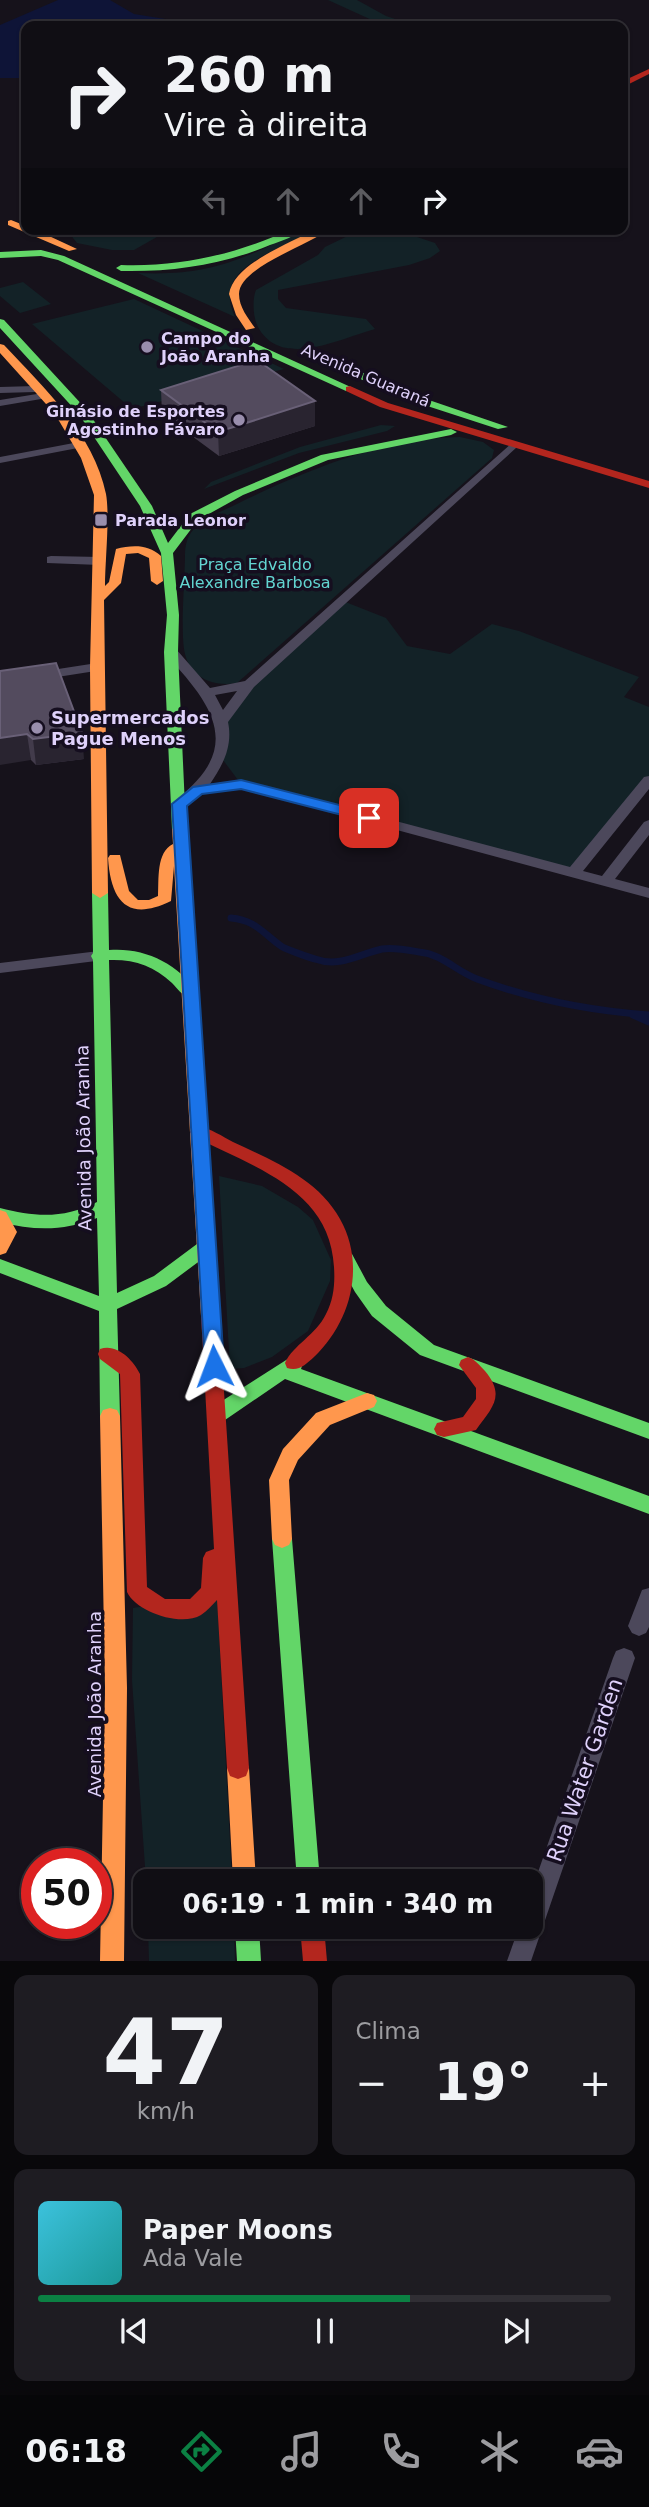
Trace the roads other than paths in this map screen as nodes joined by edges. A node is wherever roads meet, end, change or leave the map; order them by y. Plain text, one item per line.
1 (649, 62) edge
2 (649, 71) edge
3 (628, 72) edge
4 (628, 82) edge
5 (6, 220) edge
6 (42, 235) edge
7 (286, 235) edge
8 (313, 235) edge
9 (0, 253) edge
10 (121, 268) junction
11 (0, 322) edge
12 (250, 328) junction
13 (0, 347) edge
14 (0, 390) edge
15 (40, 392) junction
16 (419, 400) junction
17 (0, 403) edge
18 (421, 418) junction
19 (462, 431) junction
20 (383, 444) junction
21 (79, 445) junction
22 (513, 446) junction
23 (0, 460) edge
24 (649, 471) edge
25 (649, 485) edge
26 (167, 554) junction
27 (51, 560) dead end
28 (100, 561) junction
29 (97, 600) junction
30 (173, 615) junction
31 (171, 652) junction
32 (97, 667) junction
33 (0, 682) edge
34 (249, 684) junction
35 (208, 693) junction
36 (222, 721) junction
37 (220, 756) junction
38 (649, 780) edge
39 (241, 784) junction
40 (198, 790) junction
41 (101, 801) junction
42 (179, 804) junction
43 (649, 825) edge
44 (180, 840) junction
45 (575, 871) junction
46 (607, 880) junction
47 (649, 893) edge
48 (100, 956) junction
49 (0, 968) edge
50 (189, 992) junction
51 (199, 1132) junction
52 (104, 1206) junction
53 (0, 1216) edge
54 (207, 1246) junction
55 (0, 1248) edge
56 (346, 1258) junction
57 (0, 1266) edge
58 (106, 1306) junction
59 (107, 1354) junction
60 (466, 1364) junction
61 (283, 1370) junction
62 (367, 1401) junction
63 (218, 1414) junction
64 (444, 1429) junction
65 (649, 1431) edge
66 (221, 1478) junction
67 (649, 1505) edge
68 (649, 1597) edge
69 (639, 1626) dead end
70 (624, 1658) dead end
71 (243, 1869) edge
72 (308, 1869) edge
73 (248, 1939) edge
74 (313, 1939) edge
75 (112, 1961) edge
76 (249, 1961) edge
77 (315, 1961) edge
78 (519, 1961) edge

1 - 3 main road
2 - 4 main road
5 - 9 main road
6 - 10 main road, Avenida Guaraná
7 - 10 main road
8 - 12 main road
9 - 18 main road, Avenida Guaraná
10 - 12 main road, Avenida Guaraná
11 - 26 main road
12 - 16 main road, Avenida Guaraná
13 - 15 main road, Avenida João Aranha
14 - 15 street
15 - 17 street
15 - 21 main road, Avenida João Aranha
16 - 18 main road
16 - 24 main road, Avenida Guaraná
18 - 19 main road, Avenida Guaraná
18 - 20 main road
19 - 20 main road
19 - 22 main road, Avenida Guaraná
20 - 26 main road
21 - 23 street
21 - 28 main road, Avenida João Aranha
22 - 25 main road, Avenida Guaraná
22 - 34 street
26 - 30 main road
27 - 28 street
28 - 29 main road, Avenida João Aranha
29 - 30 main road
29 - 32 main road, Avenida João Aranha
30 - 31 main road
31 - 35 street
31 - 42 main road
32 - 33 street
32 - 41 main road, Avenida João Aranha
34 - 35 street
34 - 36 street
35 - 36 street
36 - 37 street
37 - 39 street
37 - 40 street
38 - 45 street
39 - 40 street
39 - 45 street
40 - 42 street
41 - 44 main road
41 - 48 main road, Avenida João Aranha
42 - 44 main road
43 - 46 street
44 - 50 main road
45 - 46 street
46 - 47 street
48 - 49 street
48 - 50 main road
48 - 52 main road, Avenida João Aranha
50 - 51 main road
51 - 54 main road
51 - 56 main road
52 - 53 main road
52 - 58 main road, Avenida João Aranha
53 - 55 main road
54 - 58 main road
54 - 63 main road
56 - 60 main road
56 - 61 main road
57 - 58 main road
58 - 59 main road, Avenida João Aranha
59 - 66 main road
59 - 75 main road, Avenida João Aranha
60 - 64 main road
60 - 65 main road
61 - 62 main road
61 - 63 main road
62 - 64 main road
62 - 72 main road
63 - 66 main road
64 - 67 main road
66 - 71 main road
68 - 69 street
70 - 78 street, Rua Water Garden
73 - 76 main road
74 - 77 main road

